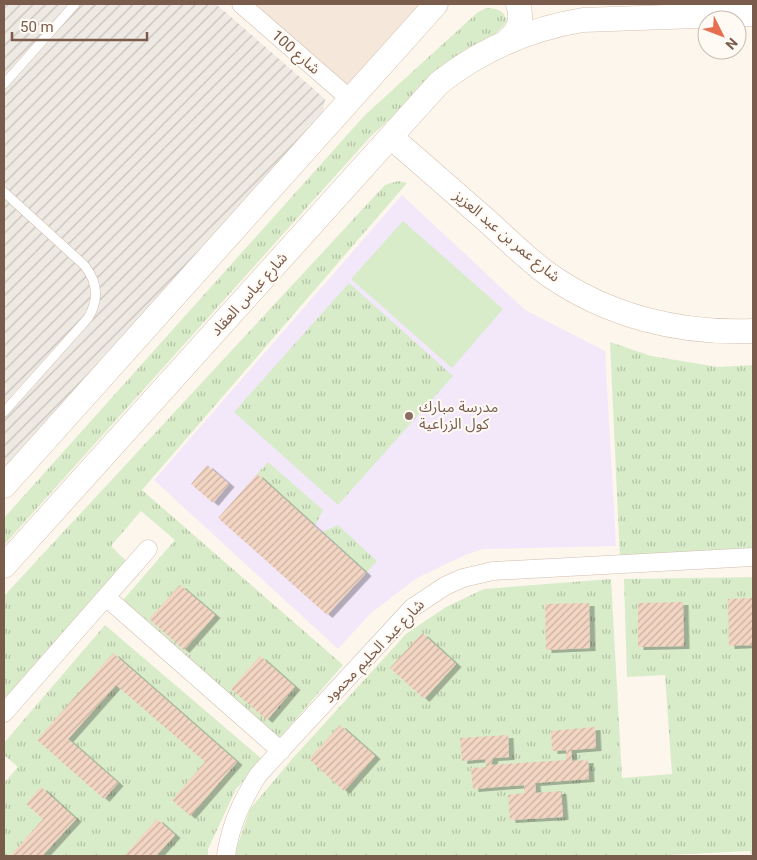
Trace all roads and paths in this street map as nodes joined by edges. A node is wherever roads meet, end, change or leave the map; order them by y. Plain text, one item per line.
1 (75, 4) edge
2 (241, 4) edge
3 (518, 4) edge
4 (437, 7) edge
5 (753, 14) edge
6 (508, 40) junction
7 (4, 84) edge
8 (350, 99) junction
9 (391, 136) junction
10 (4, 192) edge
11 (753, 331) edge
12 (4, 412) edge
13 (4, 486) edge
14 (148, 550) dead end
15 (753, 557) edge
16 (4, 566) edge
17 (106, 597) junction
18 (4, 713) edge
19 (280, 751) junction
20 (226, 856) edge

1 - 7 lane
2 - 8 street, شارع 100
3 - 6 street
4 - 8 street
5 - 6 street, شارع عباس العقاد
6 - 9 street, شارع عباس العقاد
8 - 13 street
9 - 11 street, شارع عمر بن عبد العزيز
9 - 16 street, شارع عباس العقاد
10 - 12 lane
14 - 17 street
15 - 19 street, شارع عبد الحليم محمود
17 - 18 street
17 - 19 street
19 - 20 street, شارع عبد الحليم محمود

